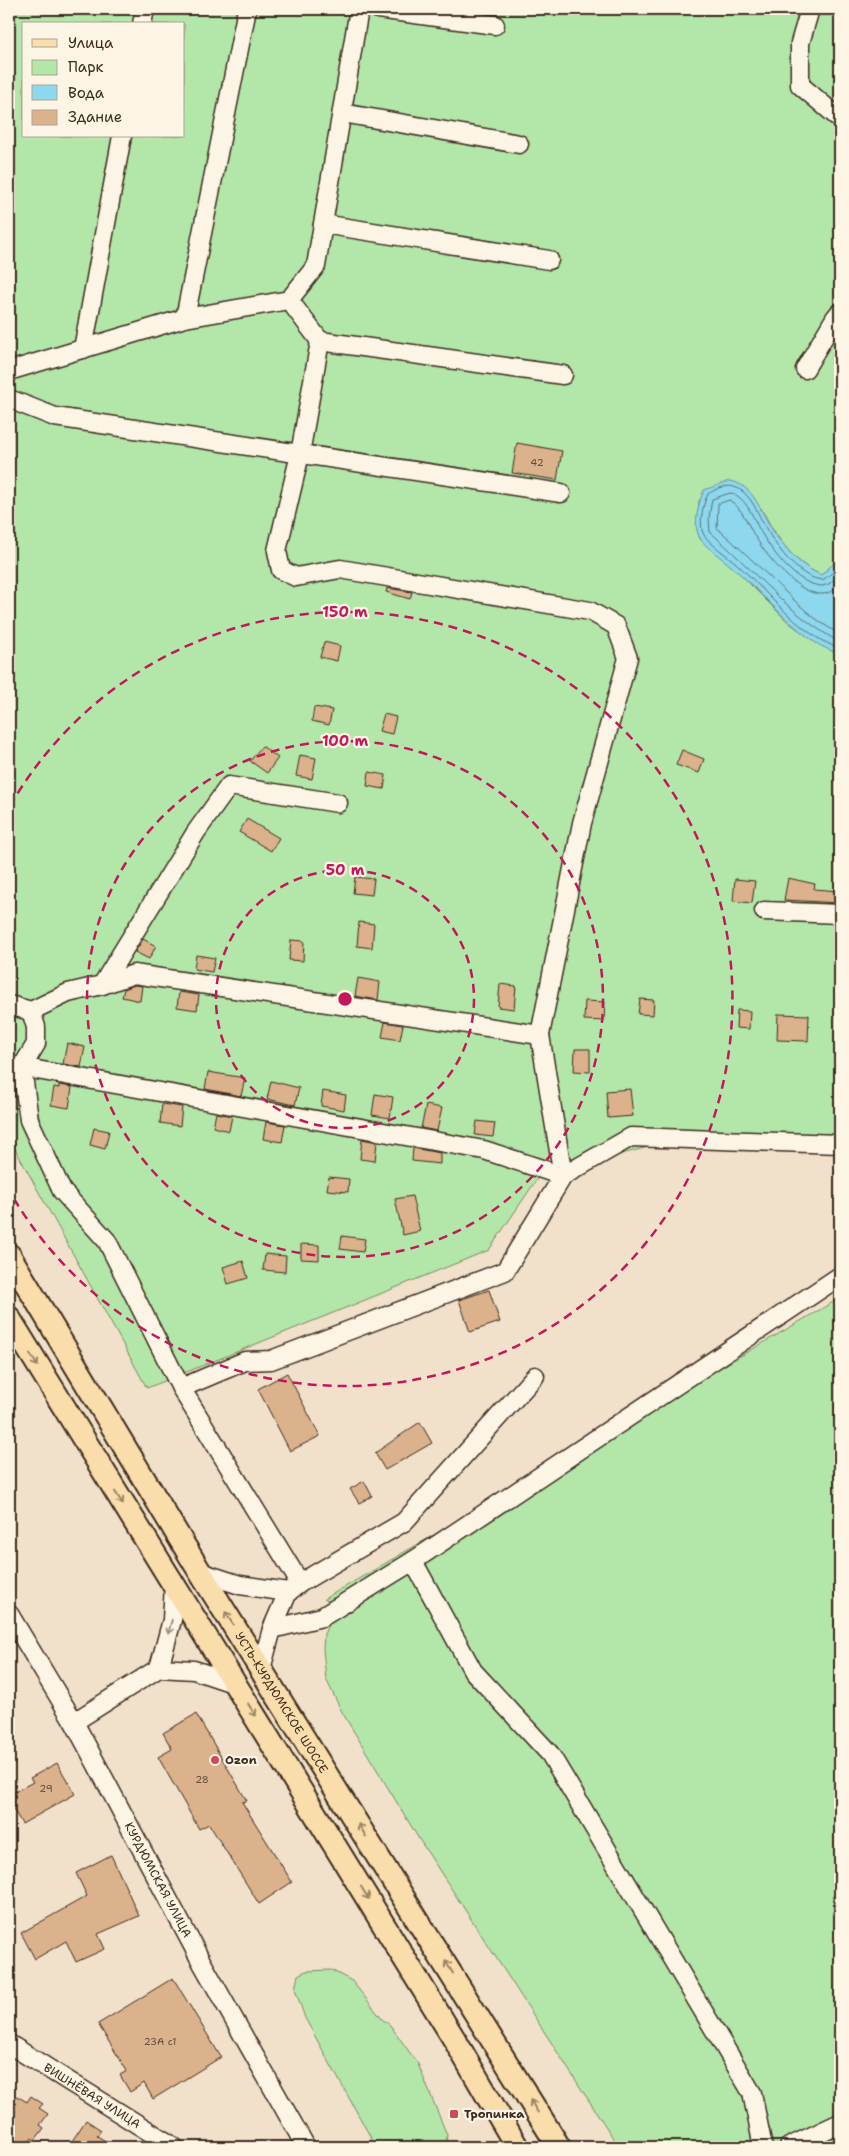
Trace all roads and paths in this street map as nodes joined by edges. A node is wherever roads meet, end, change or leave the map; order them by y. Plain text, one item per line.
1 (145, 9) edge
2 (247, 9) edge
3 (359, 9) edge
4 (378, 9) edge
5 (810, 9) edge
6 (142, 22) edge
7 (495, 25) dead end
8 (342, 113) junction
9 (840, 119) edge
10 (122, 138) edge
11 (519, 144) dead end
12 (323, 224) junction
13 (549, 260) dead end
14 (289, 300) junction
15 (840, 312) edge
16 (185, 318) junction
17 (320, 341) junction
18 (83, 349) junction
19 (805, 369) dead end
20 (9, 371) edge
21 (562, 375) dead end
22 (9, 399) edge
23 (300, 454) junction
24 (561, 493) dead end
25 (338, 803) dead end
26 (764, 911) dead end
27 (840, 914) edge
28 (102, 985) junction
29 (10, 1007) edge
30 (31, 1011) junction
31 (540, 1035) junction
32 (16, 1066) edge
33 (840, 1144) edge
34 (563, 1176) junction
35 (9, 1255) edge
36 (840, 1276) edge
37 (9, 1318) edge
38 (535, 1376) dead end
39 (181, 1388) junction
40 (413, 1561) junction
41 (200, 1572) junction
42 (174, 1584) junction
43 (294, 1588) junction
44 (9, 1614) edge
45 (272, 1629) junction
46 (159, 1668) junction
47 (261, 1669) junction
48 (236, 1684) junction
49 (74, 1722) junction
50 (9, 2044) edge
51 (840, 2123) edge
52 (174, 2147) edge
53 (306, 2147) edge
54 (517, 2147) edge
55 (559, 2147) edge
56 (763, 2147) edge
57 (789, 2147) edge

1 - 6 street
2 - 16 street
3 - 8 street
4 - 7 street
5 - 9 street
8 - 11 street
8 - 12 street
10 - 18 street
12 - 13 street
12 - 14 street
14 - 16 street
14 - 17 street
15 - 19 street
16 - 18 street
17 - 21 street
17 - 23 street
18 - 20 street
22 - 23 street
23 - 24 street
23 - 31 street
25 - 28 street
26 - 27 street
28 - 30 street
28 - 31 street
29 - 30 street
30 - 32 street
31 - 34 street
32 - 34 street
32 - 39 street
33 - 34 street
34 - 39 street
35 - 41 main road, УСТЬ-КУРДЮМСКОЕ ШОССЕ
36 - 40 street
37 -> 42 main road
38 - 43 street
39 - 43 street
40 - 45 street
40 - 56 street
41 - 43 street
47 -> 41 main road, УСТЬ-КУРДЮМСКОЕ ШОССЕ
42 -> 46 street
42 - 48 main road
43 - 45 street
44 - 49 street, КУРДЮМСКАЯ УЛИЦА
45 - 47 street
46 - 48 street
46 - 49 street
55 -> 47 main road, УСТЬ-КУРДЮМСКОЕ ШОССЕ
48 -> 54 main road
49 - 53 street, КУРДЮМСКАЯ УЛИЦА
50 - 52 street, ВИШНЁВАЯ УЛИЦА
51 - 57 street

